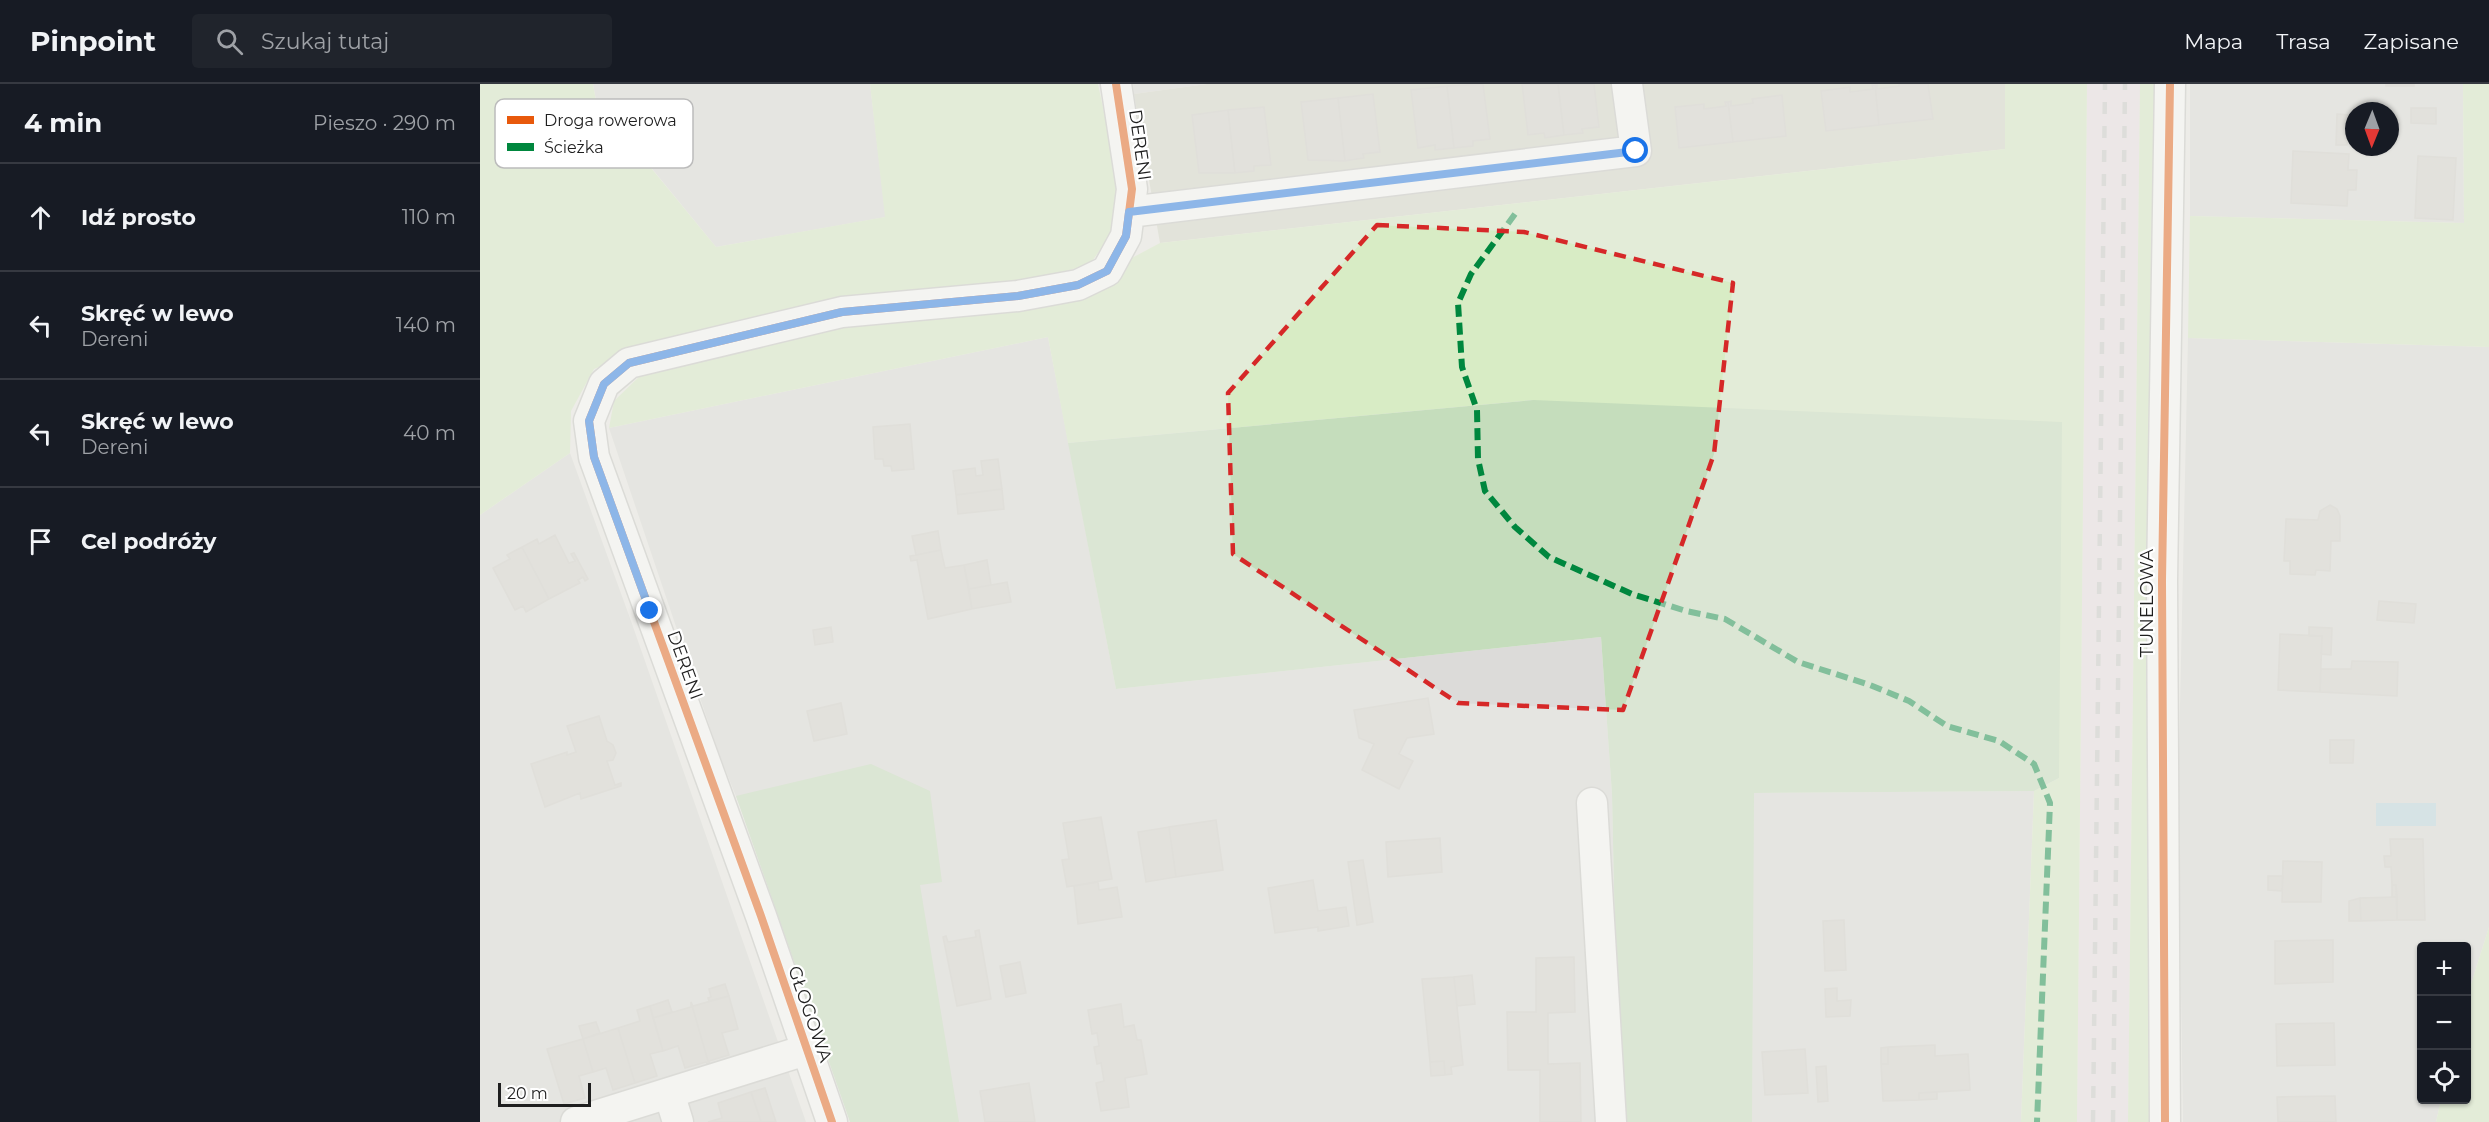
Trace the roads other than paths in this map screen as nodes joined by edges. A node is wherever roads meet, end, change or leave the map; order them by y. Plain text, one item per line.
1 (1116, 84) edge
2 (1628, 84) edge
3 (2169, 84) edge
4 (1129, 212) junction
5 (1592, 803) dead end
6 (761, 916) joint
7 (806, 1050) junction
8 (669, 1093) junction
9 (576, 1122) edge
10 (678, 1122) edge
11 (832, 1122) edge
12 (1611, 1122) edge
13 (2165, 1122) edge

1 - 4 street, DERENI
2 - 4 street
3 - 13 street, TUNELOWA
4 - 6 street, DERENI
5 - 12 street
6 - 7 street, GŁOGOWA
7 - 8 street
7 - 11 street, GŁOGOWA
8 - 9 street
8 - 10 street

